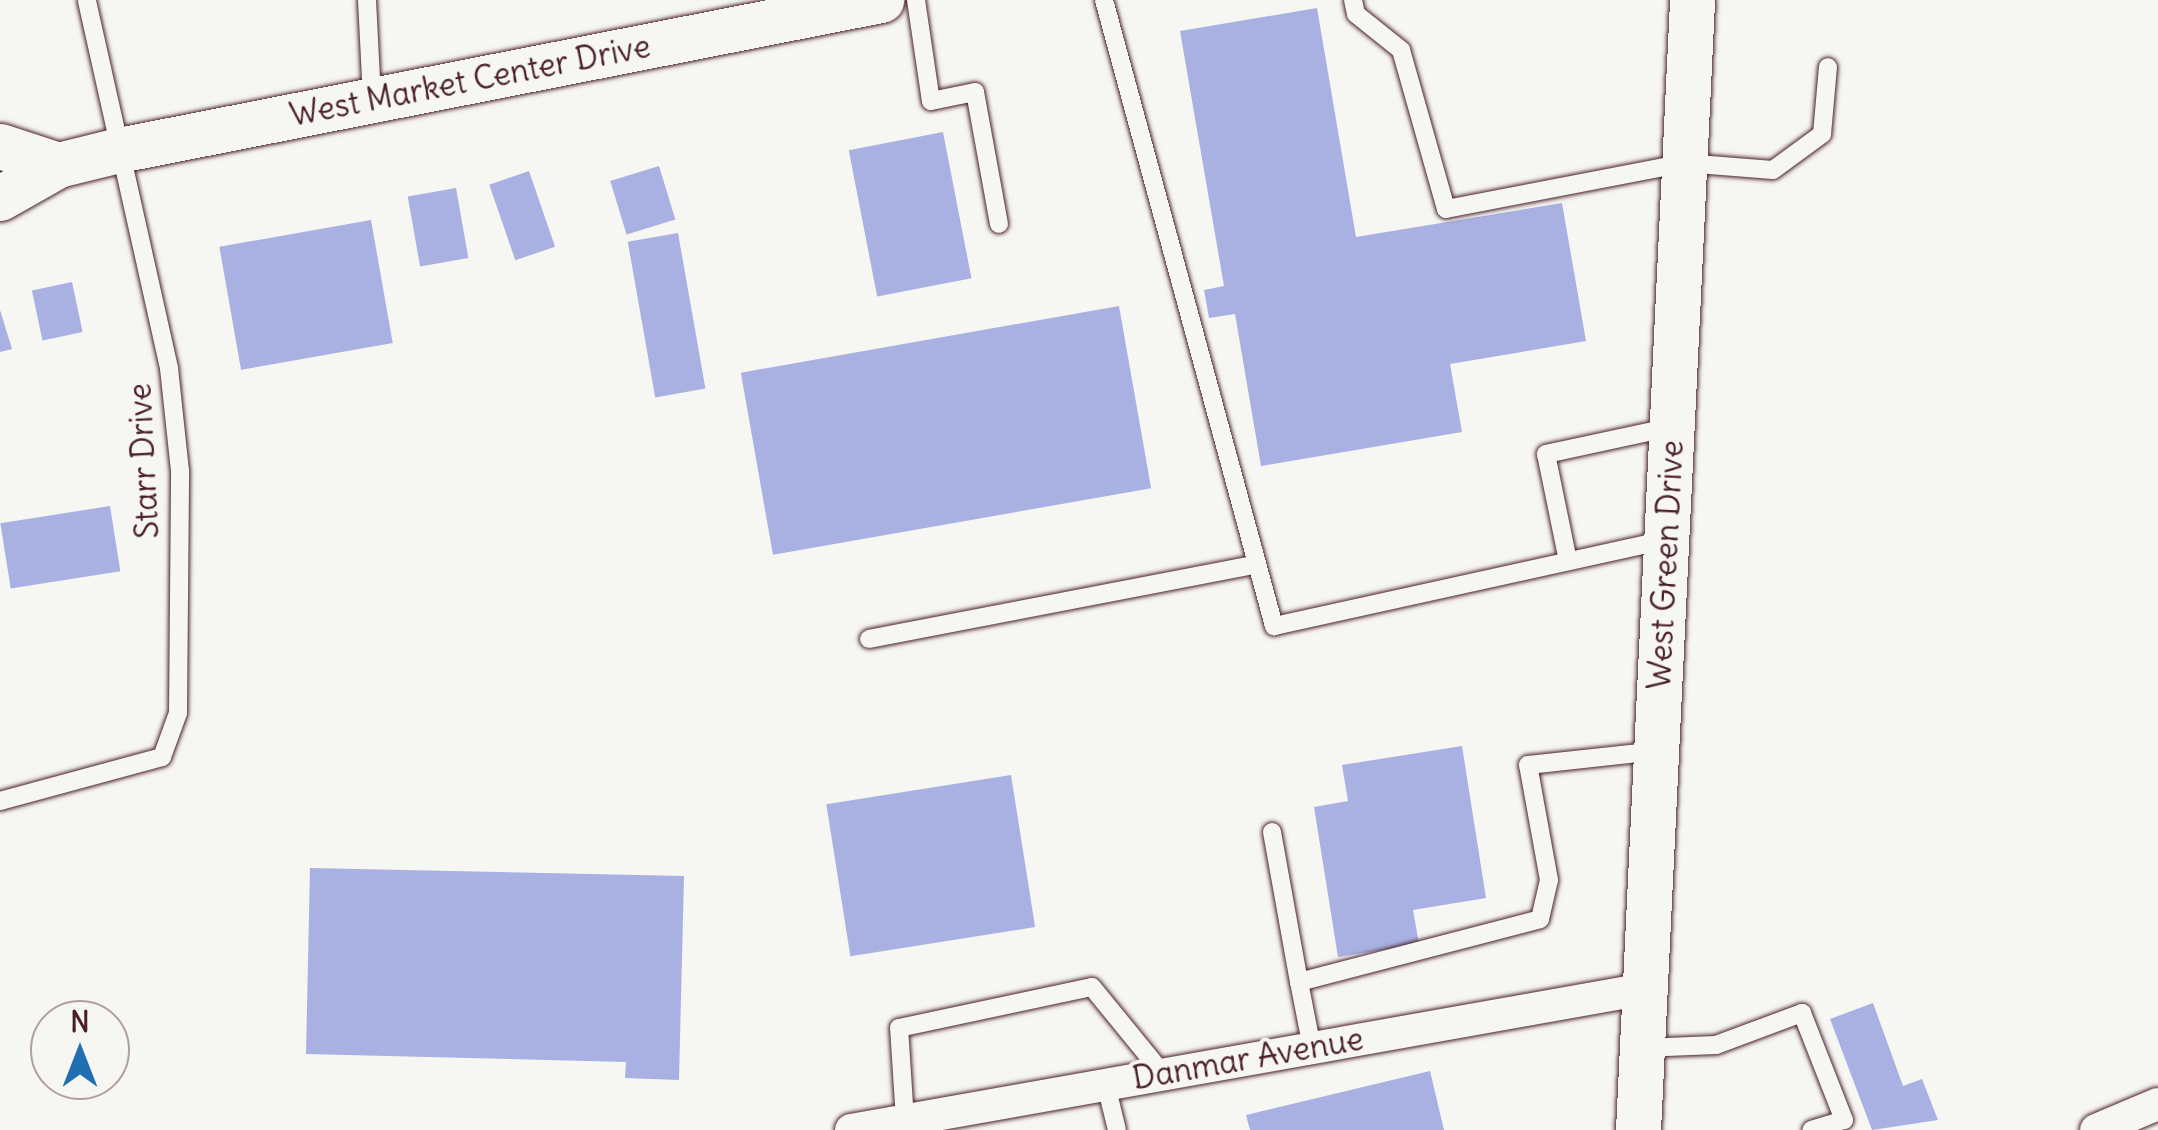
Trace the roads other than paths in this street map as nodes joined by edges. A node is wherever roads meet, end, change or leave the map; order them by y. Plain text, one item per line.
1 (88, 0) edge
2 (367, 0) edge
3 (882, 0) edge
4 (916, 0) edge
5 (1104, 0) edge
6 (1353, 0) edge
7 (1692, 0) edge
8 (816, 7) edge
9 (1828, 67) dead end
10 (372, 101) junction
11 (0, 146) edge
12 (119, 150) junction
13 (1684, 162) junction
14 (58, 165) junction
15 (0, 198) edge
16 (998, 224) dead end
17 (1672, 427) junction
18 (1667, 540) junction
19 (1568, 562) junction
20 (1257, 564) junction
21 (870, 640) dead end
22 (1656, 752) junction
23 (0, 801) edge
24 (1272, 832) dead end
25 (1299, 982) junction
26 (1644, 989) junction
27 (1312, 1048) junction
28 (1642, 1048) junction
29 (1163, 1074) junction
30 (1106, 1084) junction
31 (2158, 1104) edge
32 (905, 1120) junction
33 (850, 1130) edge
34 (1117, 1130) edge
35 (1638, 1130) edge
36 (1811, 1130) edge
37 (2096, 1130) edge

1 - 12 lane, Starr Drive
2 - 10 lane
3 - 8 main road, West Market Center Drive
4 - 16 lane
5 - 20 lane
6 - 13 lane
7 - 13 main road, West Green Drive
8 - 10 main road, West Market Center Drive
9 - 13 lane
10 - 12 main road, West Market Center Drive
11 - 14 main road
12 - 14 main road, West Market Center Drive
12 - 23 lane, Starr Drive
13 - 17 main road, West Green Drive
14 - 15 main road, West Market Center Drive
17 - 18 main road, West Green Drive
17 - 19 lane
18 - 19 lane
18 - 22 main road, West Green Drive
19 - 20 lane
20 - 21 lane
22 - 25 lane
22 - 26 main road, West Green Drive
24 - 25 lane
25 - 27 lane
26 - 27 street, Danmar Avenue
26 - 28 main road, West Green Drive
27 - 29 street, Danmar Avenue
28 - 35 main road, West Green Drive
28 - 36 lane
29 - 30 street, Danmar Avenue
29 - 32 lane
30 - 32 street, Danmar Avenue
30 - 34 lane
31 - 37 street
32 - 33 street, Danmar Avenue

